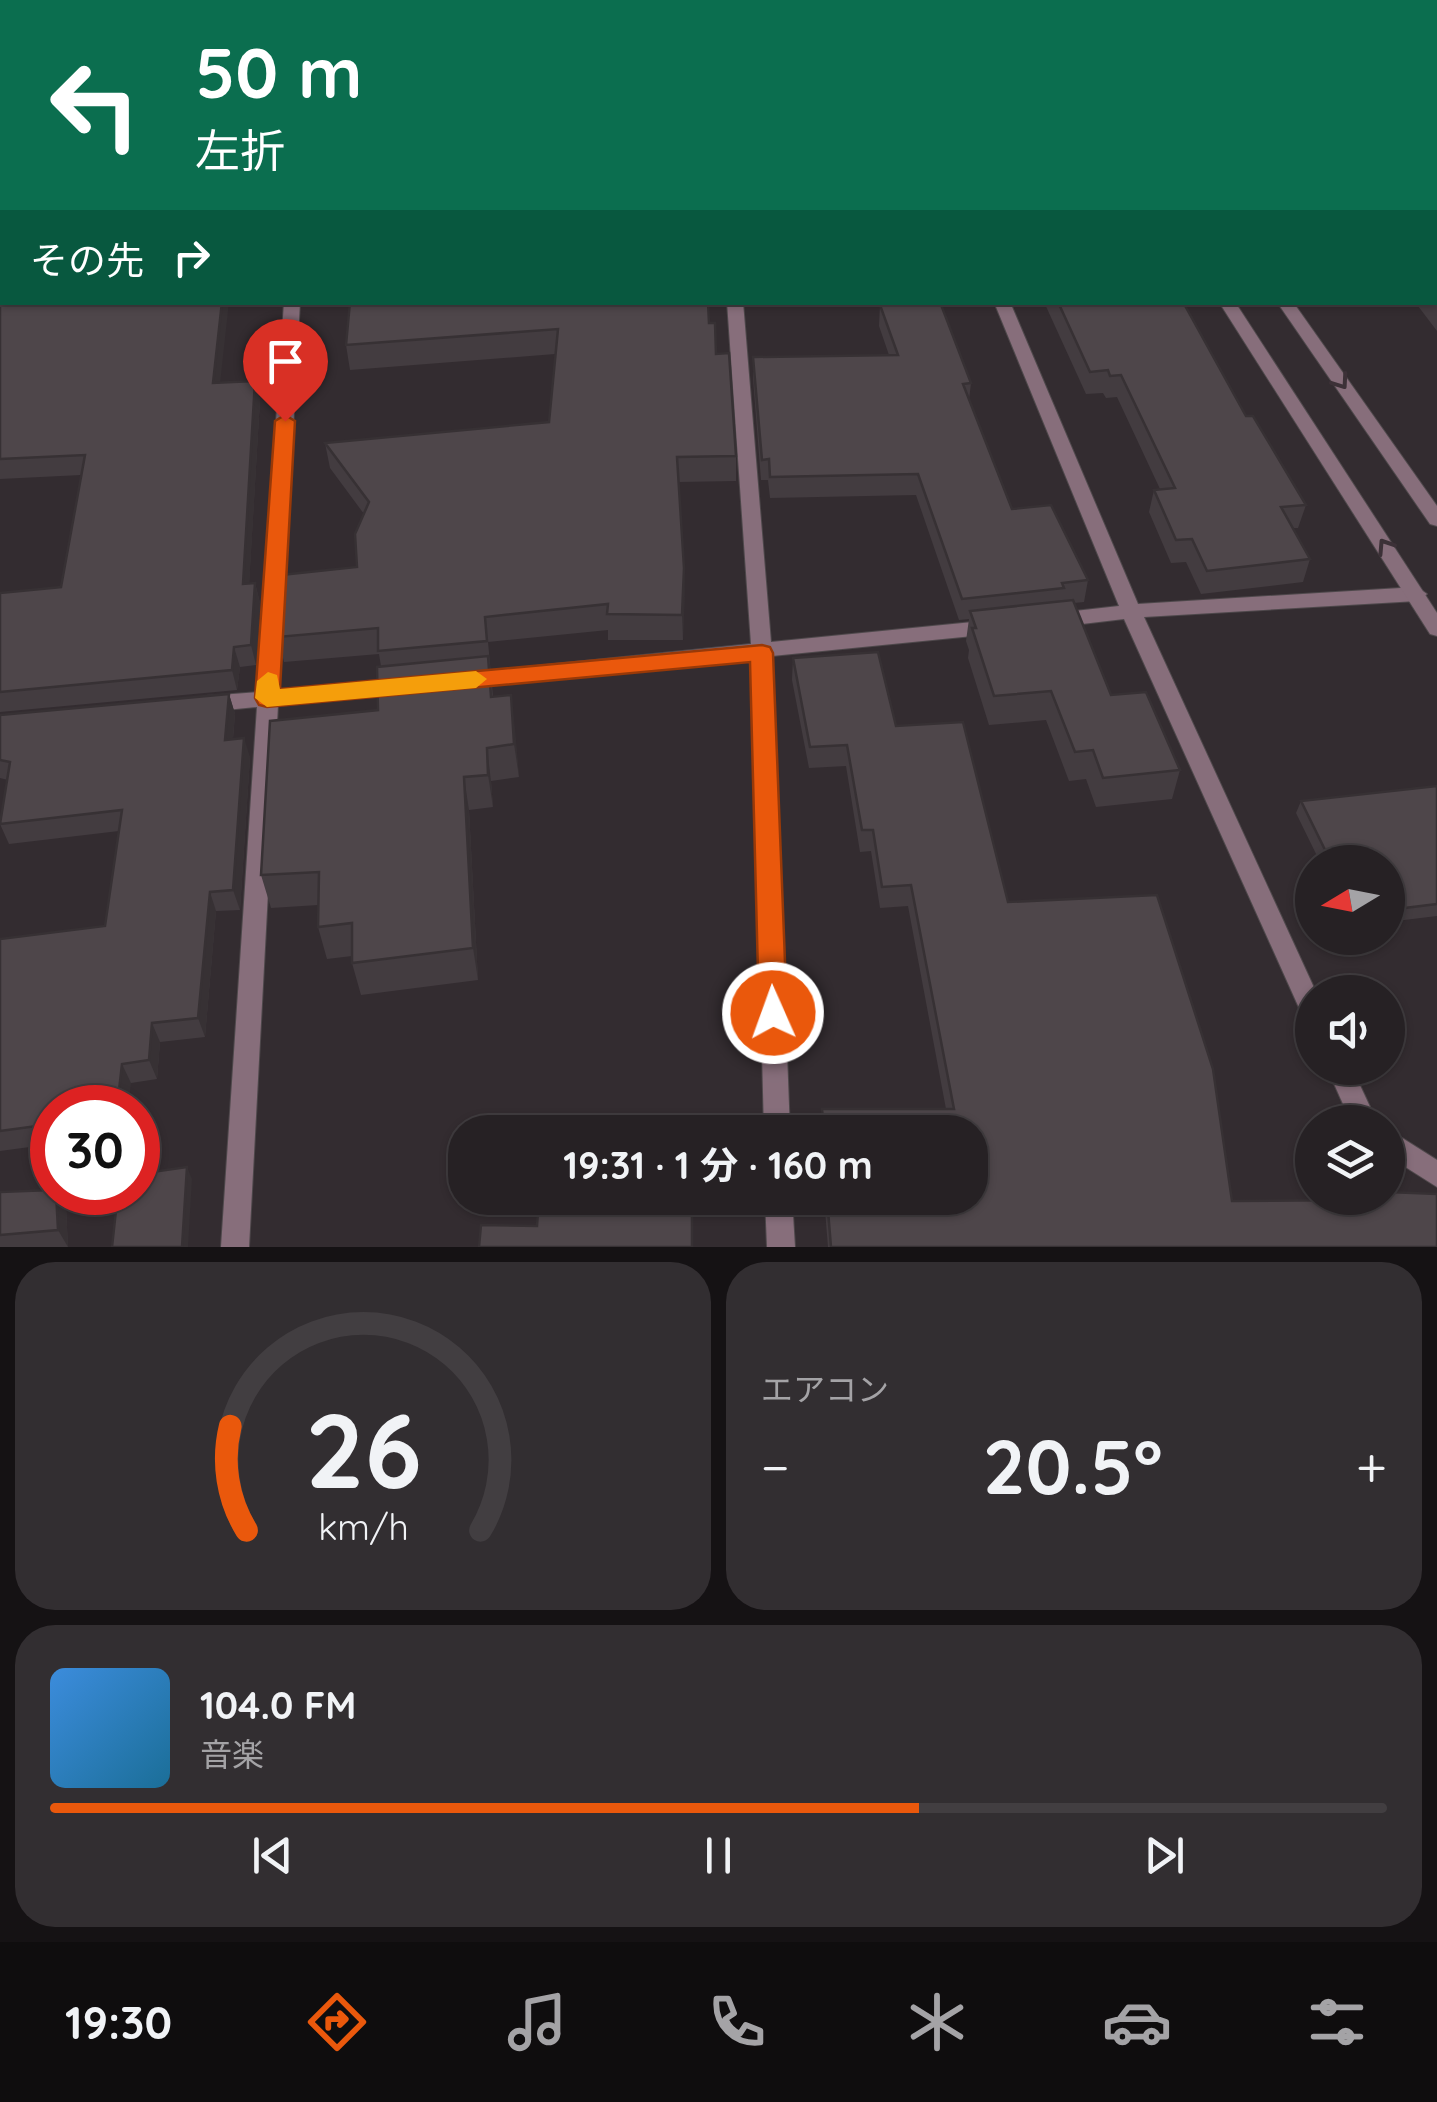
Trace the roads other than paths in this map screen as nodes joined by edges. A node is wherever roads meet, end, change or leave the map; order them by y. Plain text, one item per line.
1 (292, 305) edge
2 (735, 305) edge
3 (1003, 305) edge
4 (1229, 305) edge
5 (1287, 305) edge
6 (1437, 520) edge
7 (1416, 594) junction
8 (1131, 612) junction
9 (1437, 628) edge
10 (762, 653) junction
11 (267, 698) junction
12 (191, 706) edge
13 (1296, 975) edge
14 (776, 1115) edge
15 (1405, 1153) edge
16 (1437, 1175) edge
17 (780, 1215) edge
18 (235, 1247) edge
19 (781, 1247) edge

1 - 11 street
2 - 10 street
3 - 8 street
7 -> 4 street
5 -> 6 street
7 - 8 street
7 - 9 street
8 - 10 street
8 - 13 street
10 - 11 street
10 - 14 street
11 - 12 street
11 - 18 street
15 - 16 street
17 - 19 street

